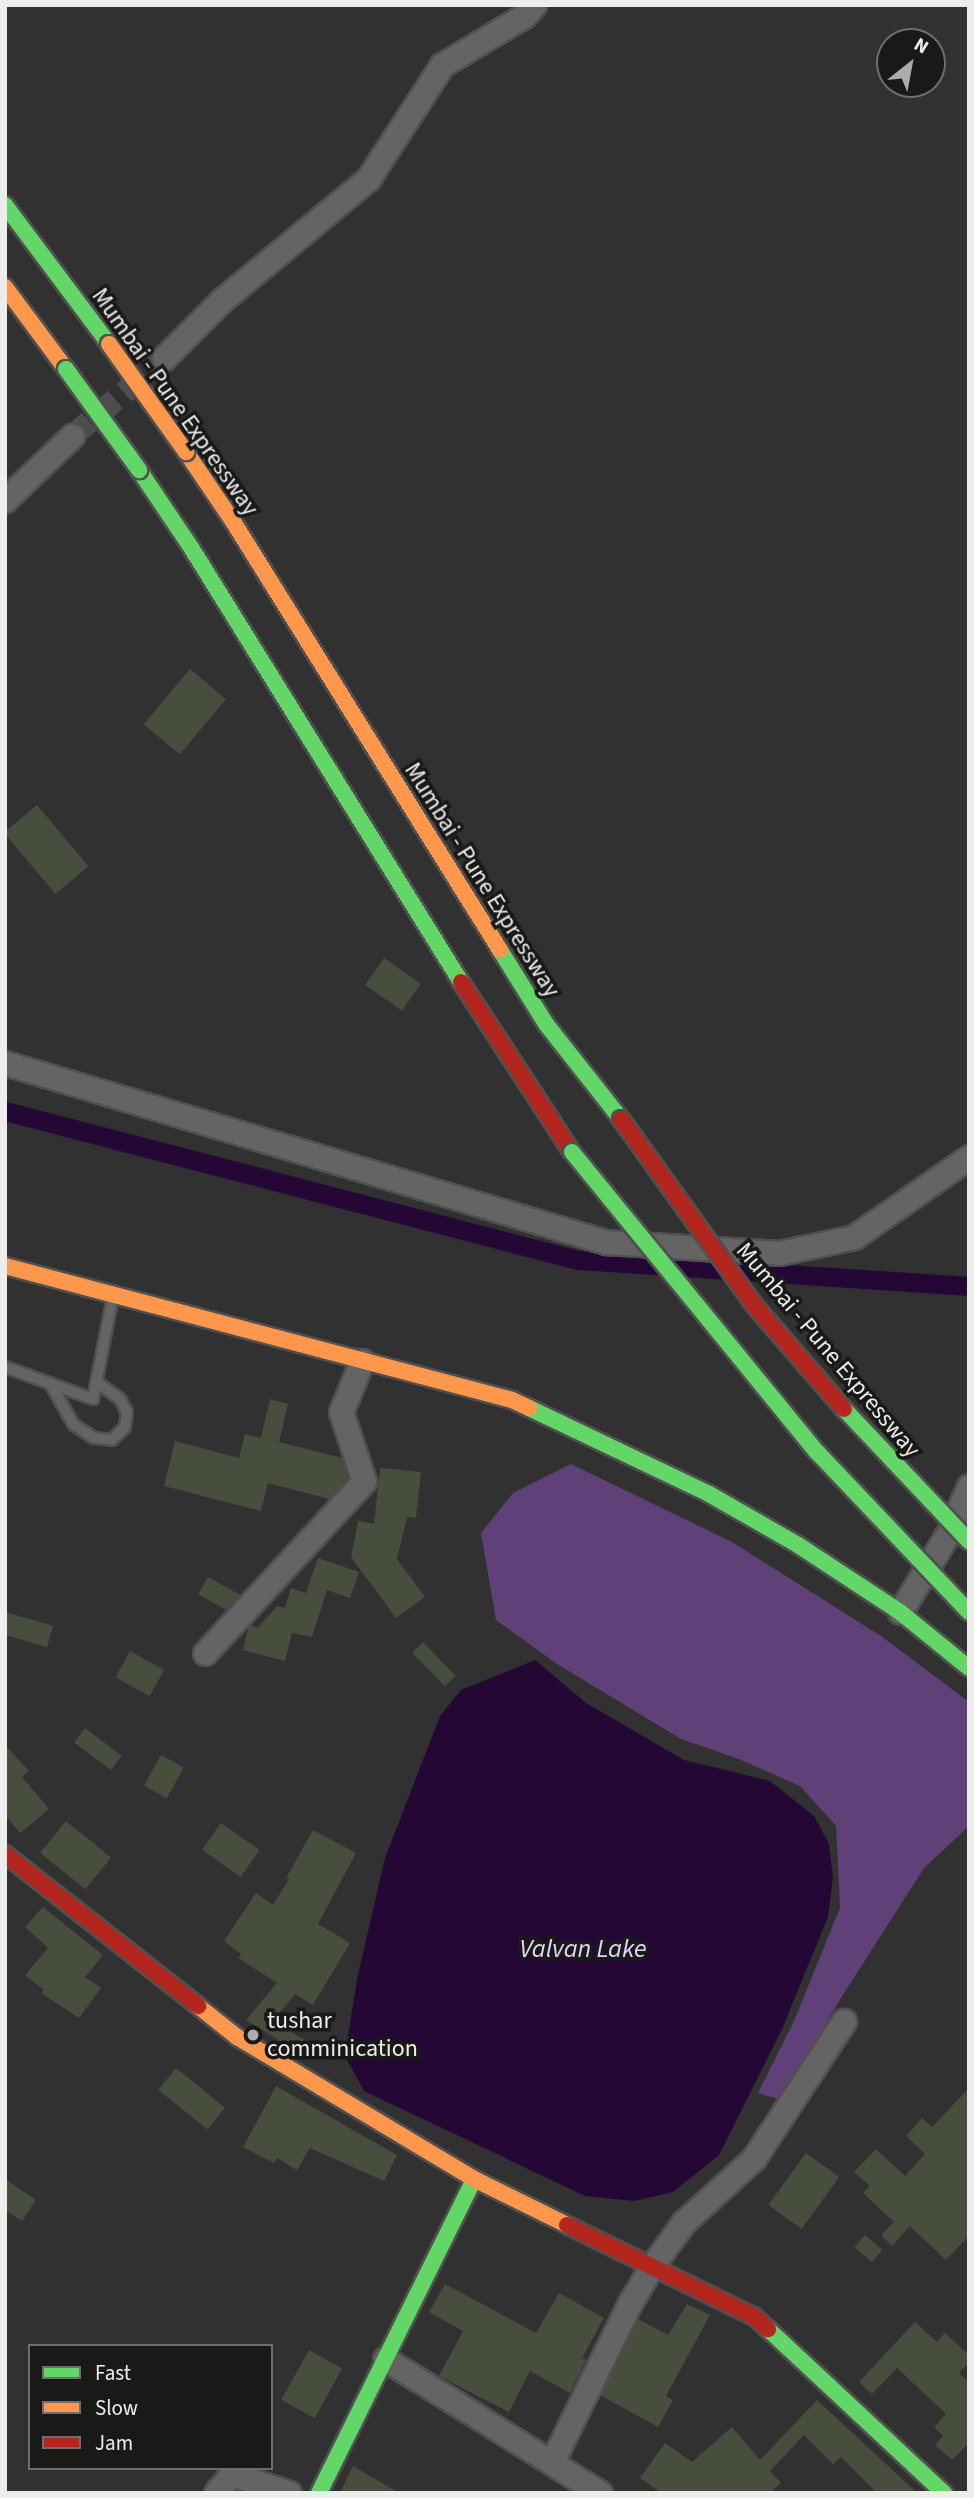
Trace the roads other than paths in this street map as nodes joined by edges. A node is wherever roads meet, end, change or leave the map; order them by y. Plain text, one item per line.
1 (534, 5) edge
2 (5, 205) edge
3 (5, 287) edge
4 (164, 358) tunnel mouth
5 (72, 436) tunnel mouth
6 (5, 500) edge
7 (5, 1063) edge
8 (969, 1157) edge
9 (5, 1266) edge
10 (113, 1295) junction
11 (362, 1361) junction
12 (5, 1367) edge
13 (50, 1382) junction
14 (97, 1382) junction
15 (969, 1486) edge
16 (969, 1542) edge
17 (900, 1612) junction
18 (969, 1612) edge
19 (205, 1653) dead end
20 (969, 1668) edge
21 (5, 1854) edge
22 (844, 2021) dead end
23 (474, 2179) junction
24 (652, 2266) junction
25 (385, 2360) junction
26 (552, 2462) junction
27 (216, 2493) edge
28 (289, 2493) edge
29 (319, 2493) edge
30 (600, 2493) edge
31 (944, 2493) edge

1 - 4 street
2 - 16 main road, Mumbai - Pune Expressway, bridge
3 - 18 main road, bridge
5 - 6 street
7 - 8 street
9 - 10 main road
10 - 11 main road
10 - 14 lane
11 - 17 main road
11 - 19 street
12 - 13 lane
13 - 14 lane
13 - 14 lane
15 - 17 street
17 - 20 main road
21 - 23 main road
22 - 24 street
23 - 24 main road
23 - 25 main road
24 - 26 street
24 - 31 main road
25 - 26 street
25 - 29 main road
26 - 30 street
27 - 28 street

